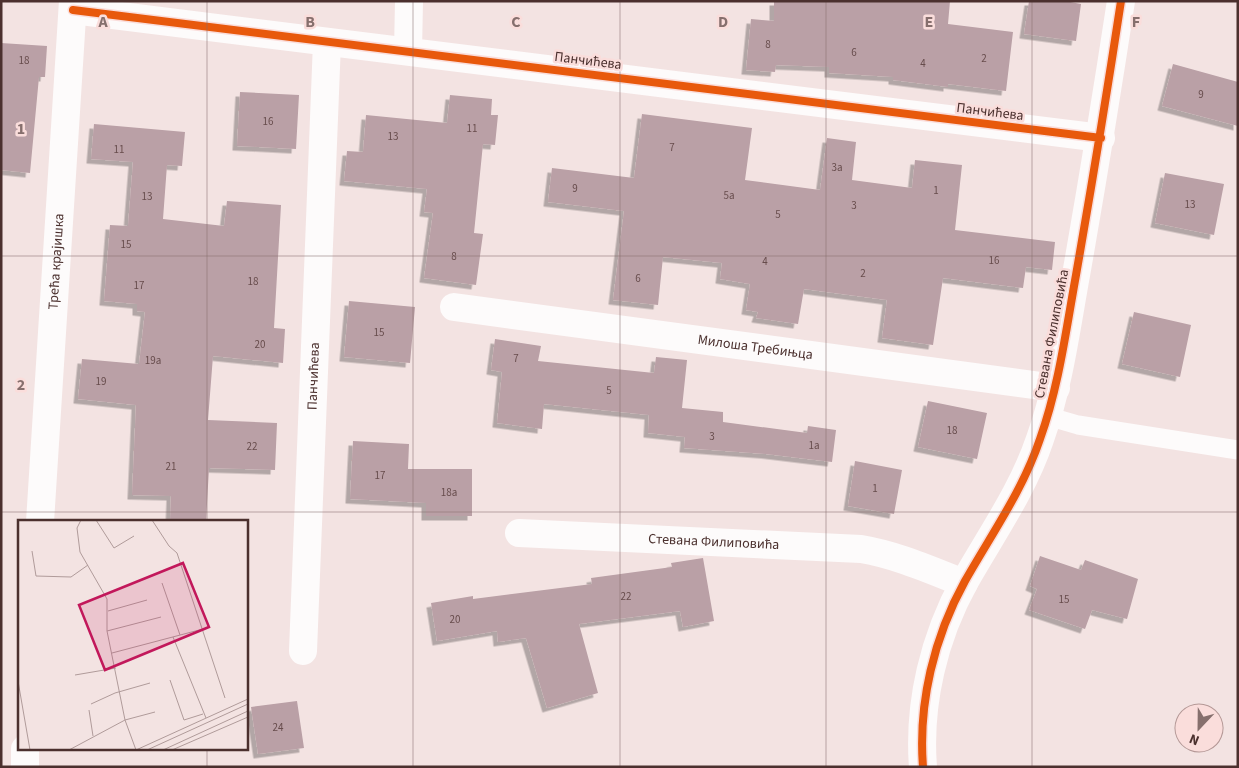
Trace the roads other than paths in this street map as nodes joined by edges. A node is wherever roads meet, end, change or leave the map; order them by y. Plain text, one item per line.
1 (409, 1) edge
2 (1120, 1) edge
3 (73, 5) edge
4 (327, 42) junction
5 (408, 51) junction
6 (1100, 138) junction
7 (454, 308) dead end
8 (1056, 388) junction
9 (1047, 416) junction
10 (1238, 450) edge
11 (40, 520) edge
12 (519, 533) dead end
13 (964, 583) junction
14 (303, 651) dead end
15 (25, 750) edge
16 (25, 767) edge
17 (923, 767) edge

1 - 5 street
2 - 6 street, Стевана Филиповића
3 - 4 street, Панчићева
3 - 11 street, Трећа крајишка
4 - 5 street, Панчићева
4 - 14 street, Панчићева
5 - 6 street, Панчићева
6 - 8 street, Стевана Филиповића
7 - 8 street, Милоша Требињца
8 - 9 street, Стевана Филиповића
9 - 10 lane
9 - 13 street, Стевана Филиповића
12 - 13 street, Стевана Филиповића
13 - 17 street, Стевана Филиповића
15 - 16 street

